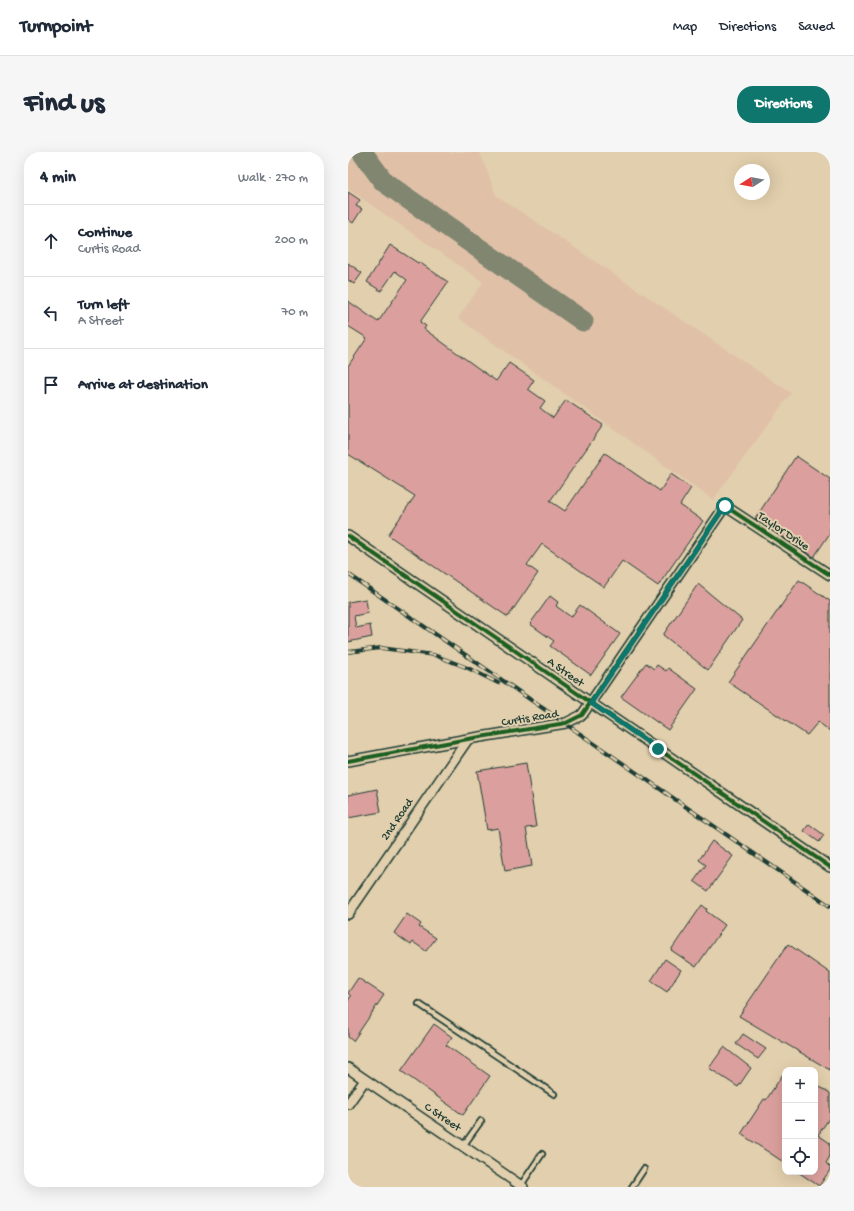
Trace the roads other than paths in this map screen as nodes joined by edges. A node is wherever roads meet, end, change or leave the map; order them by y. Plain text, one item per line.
1 (725, 506) joint
2 (348, 536) edge
3 (830, 575) edge
4 (591, 703) junction
5 (468, 739) junction
6 (348, 761) edge
7 (830, 868) edge
8 (348, 914) edge
9 (419, 1004) dead end
10 (348, 1068) edge
11 (365, 1080) junction
12 (554, 1094) dead end
13 (348, 1104) edge
14 (481, 1121) dead end
15 (463, 1146) junction
16 (542, 1154) dead end
17 (644, 1169) dead end
18 (522, 1186) edge
19 (632, 1187) edge

1 - 3 street, Taylor Drive
1 - 4 street, Curtis Road
2 - 4 street, A Street
4 - 5 street, Curtis Road
4 - 7 street, A Street
5 - 6 street, Curtis Road
5 - 8 street, 2nd Road
9 - 12 lane
10 - 11 street, C Street
11 - 13 street
11 - 15 street, C Street
14 - 15 lane
15 - 18 street, C Street
16 - 18 lane
17 - 19 lane

